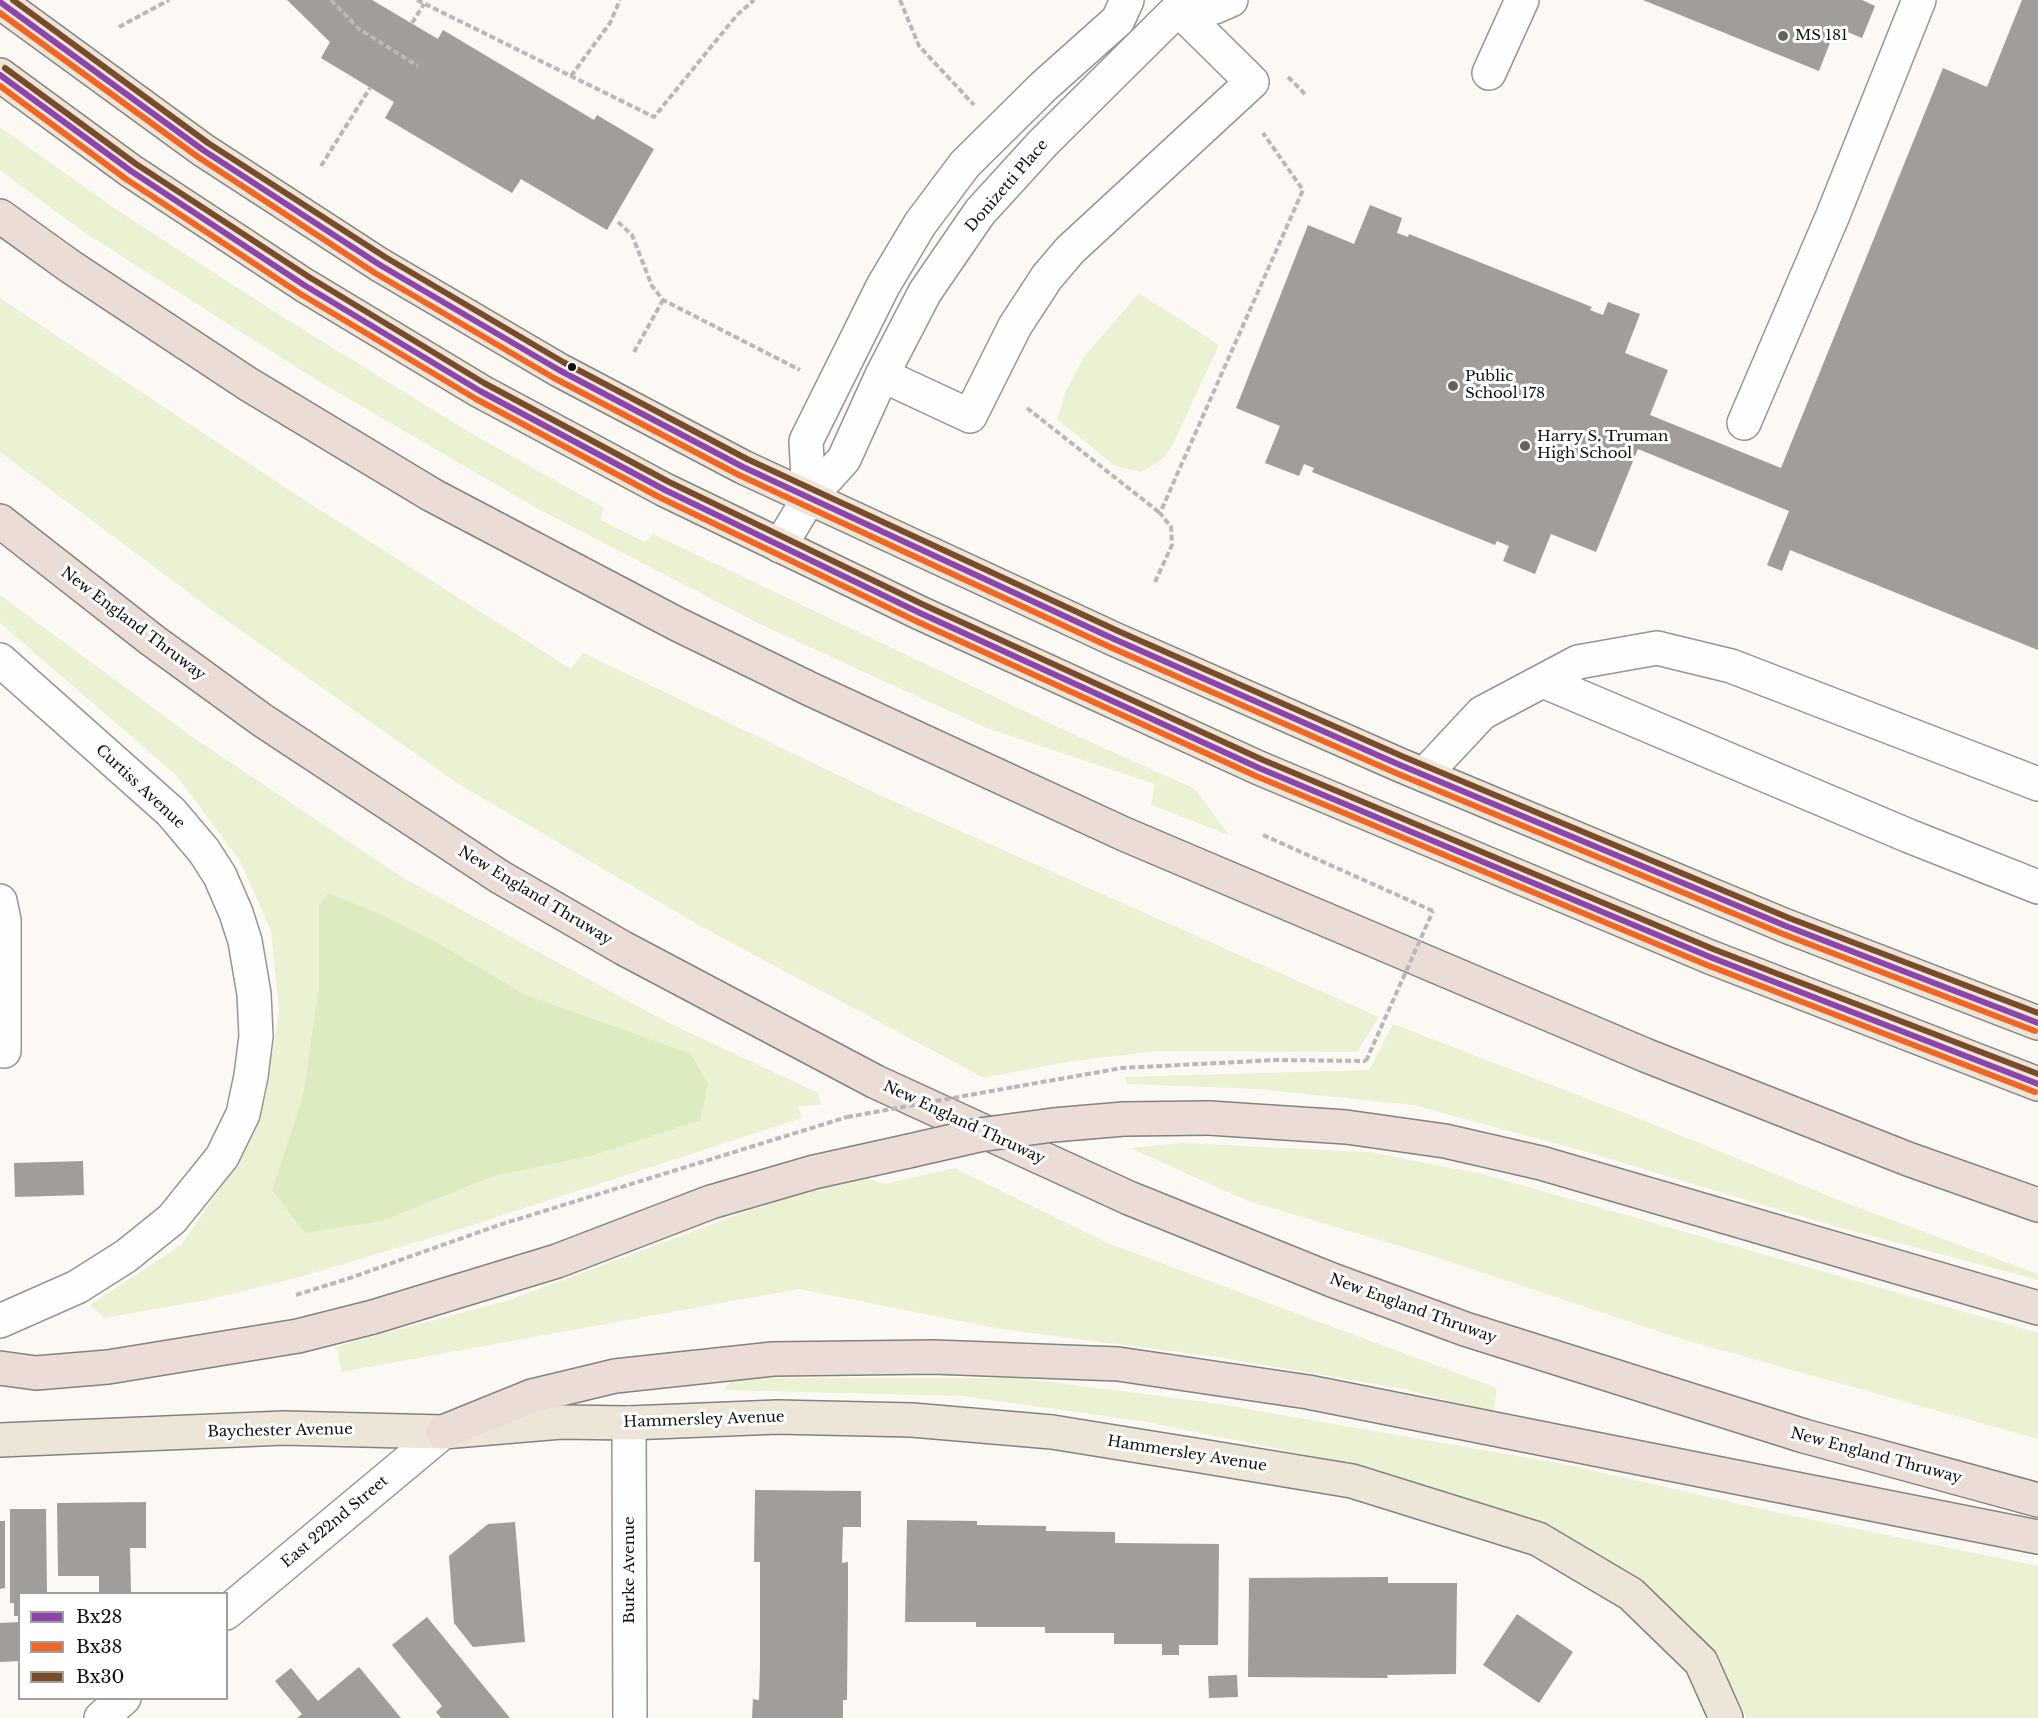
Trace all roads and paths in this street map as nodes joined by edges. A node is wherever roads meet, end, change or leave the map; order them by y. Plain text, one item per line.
1 (169, 0) edge
2 (331, 0) edge
3 (417, 0) edge
4 (620, 0) edge
5 (754, 0) edge
6 (900, 0) edge
7 (1126, 0) edge
8 (1231, 0) edge
9 (1521, 0) edge
10 (1919, 0) edge
11 (0, 2) edge
12 (424, 3) junction
13 (1178, 9) junction
14 (412, 23) dead end
15 (119, 27) dead end
16 (418, 66) dead end
17 (1489, 73) dead end
18 (0, 75) edge
19 (571, 76) junction
20 (370, 88) dead end
21 (976, 107) dead end
22 (1263, 133) dead end
23 (321, 166) dead end
24 (0, 216) edge
25 (618, 222) dead end
26 (663, 300) junction
27 (634, 352) dead end
28 (803, 372) dead end
29 (882, 375) junction
30 (1027, 408) dead end
31 (1744, 423) dead end
32 (809, 498) junction
33 (1160, 513) junction
34 (0, 521) edge
35 (780, 546) junction
36 (1155, 582) dead end
37 (0, 660) edge
38 (1544, 681) junction
39 (1424, 775) junction
40 (2038, 784) edge
41 (1263, 835) dead end
42 (2038, 887) edge
43 (0, 901) edge
44 (2038, 1023) edge
45 (4, 1051) dead end
46 (2038, 1084) edge
47 (2038, 1205) edge
48 (296, 1295) dead end
49 (2038, 1308) edge
50 (0, 1321) edge
51 (0, 1368) edge
52 (561, 1422) joint
53 (629, 1423) junction
54 (443, 1432) junction
55 (0, 1440) edge
56 (2038, 1500) edge
57 (2038, 1537) edge
58 (228, 1611) edge
59 (122, 1700) edge
60 (101, 1718) edge
61 (630, 1718) edge
62 (1726, 1718) edge

1 - 15 path
2 - 16 path
3 - 12 path
4 - 19 path
5 - 19 path
6 - 21 path
7 - 32 street
8 - 13 street
9 - 17 street
10 - 31 street
11 - 32 main road
12 - 14 path
12 - 19 path
13 - 29 street, Donizetti Place
13 - 29 street
18 - 35 main road
20 - 23 path
22 - 33 path
24 - 47 highway
25 - 26 path
26 - 27 path
26 - 28 path
29 - 32 street, Donizetti Place
30 - 33 path
32 - 35 street, Donizetti Place
32 - 39 main road
33 - 36 path
34 - 56 highway, New England Thruway
35 - 46 main road
37 - 50 street, Curtiss Avenue
38 - 39 street
38 - 40 street
38 - 42 street
39 - 44 main road
41 - 48 path, bridge
43 - 45 street
49 - 51 highway, bridge
52 - 53 main road, Hammersley Avenue
52 - 54 main road, Baychester Avenue
53 - 61 street, Burke Avenue
53 - 62 main road, Hammersley Avenue
54 - 55 main road, Baychester Avenue
54 - 57 highway
54 - 58 street, East 222nd Street
59 - 60 street

